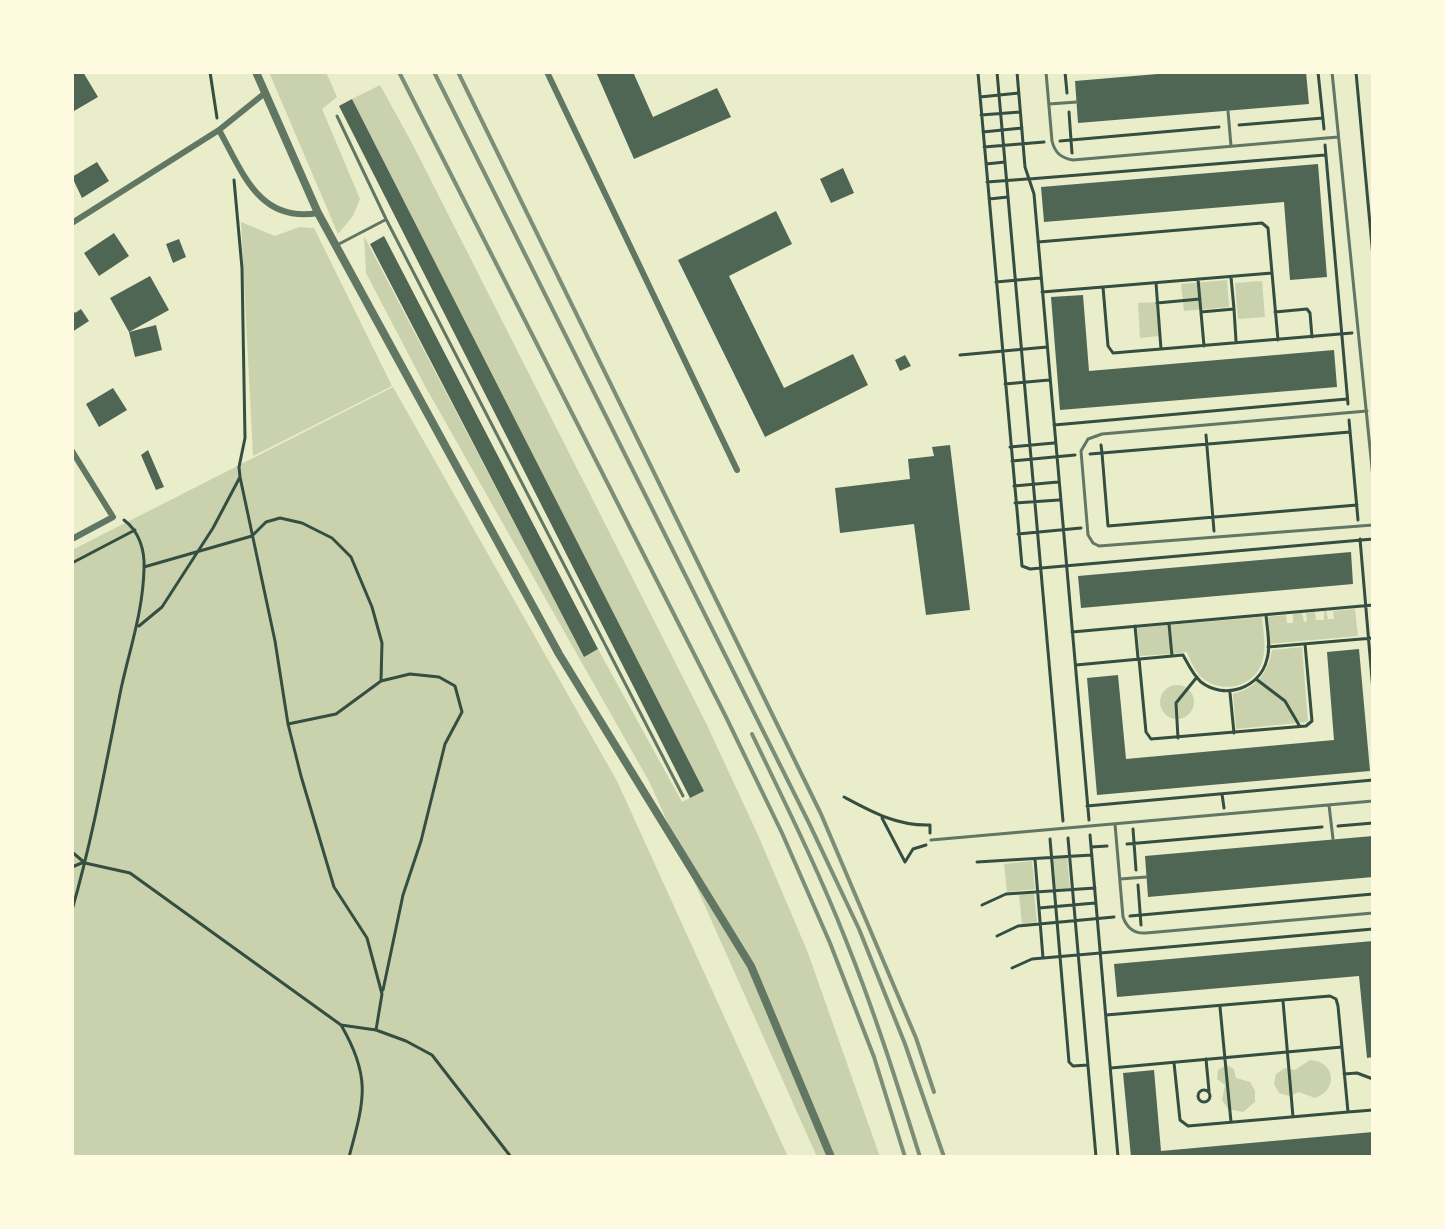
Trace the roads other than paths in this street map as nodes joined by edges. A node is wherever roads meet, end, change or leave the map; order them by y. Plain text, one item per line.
1 (256, 72) edge
2 (547, 72) edge
3 (1046, 72) edge
4 (1332, 72) edge
5 (265, 93) junction
6 (1077, 102) dead end
7 (1049, 104) junction
8 (1228, 111) dead end
9 (337, 116) dead end
10 (219, 130) junction
11 (1338, 137) junction
12 (1231, 146) junction
13 (318, 213) junction
14 (386, 219) junction
15 (72, 223) edge
16 (335, 246) junction
17 (1367, 411) junction
18 (72, 451) edge
19 (737, 470) dead end
20 (1373, 478) edge
21 (1373, 525) edge
22 (72, 539) edge
23 (683, 796) dead end
24 (1373, 801) edge
25 (1329, 805) junction
26 (1115, 823) junction
27 (1333, 839) dead end
28 (931, 840) road end
29 (1146, 877) dead end
30 (1120, 879) junction
31 (1373, 913) edge
32 (831, 1157) edge

1 - 5 street
2 - 19 street
3 - 7 lane
4 - 11 lane
5 - 10 street
5 - 13 street
6 - 7 lane
7 - 12 lane
8 - 12 lane
9 - 14 lane
10 - 13 street
10 - 15 street
11 - 12 lane
11 - 17 lane
13 - 16 street
14 - 16 lane
14 - 23 lane
16 - 32 street
17 - 20 lane
17 - 21 lane
18 - 22 street
24 - 25 lane
25 - 26 lane
25 - 27 lane
26 - 28 lane
26 - 30 lane
29 - 30 lane
30 - 31 lane

